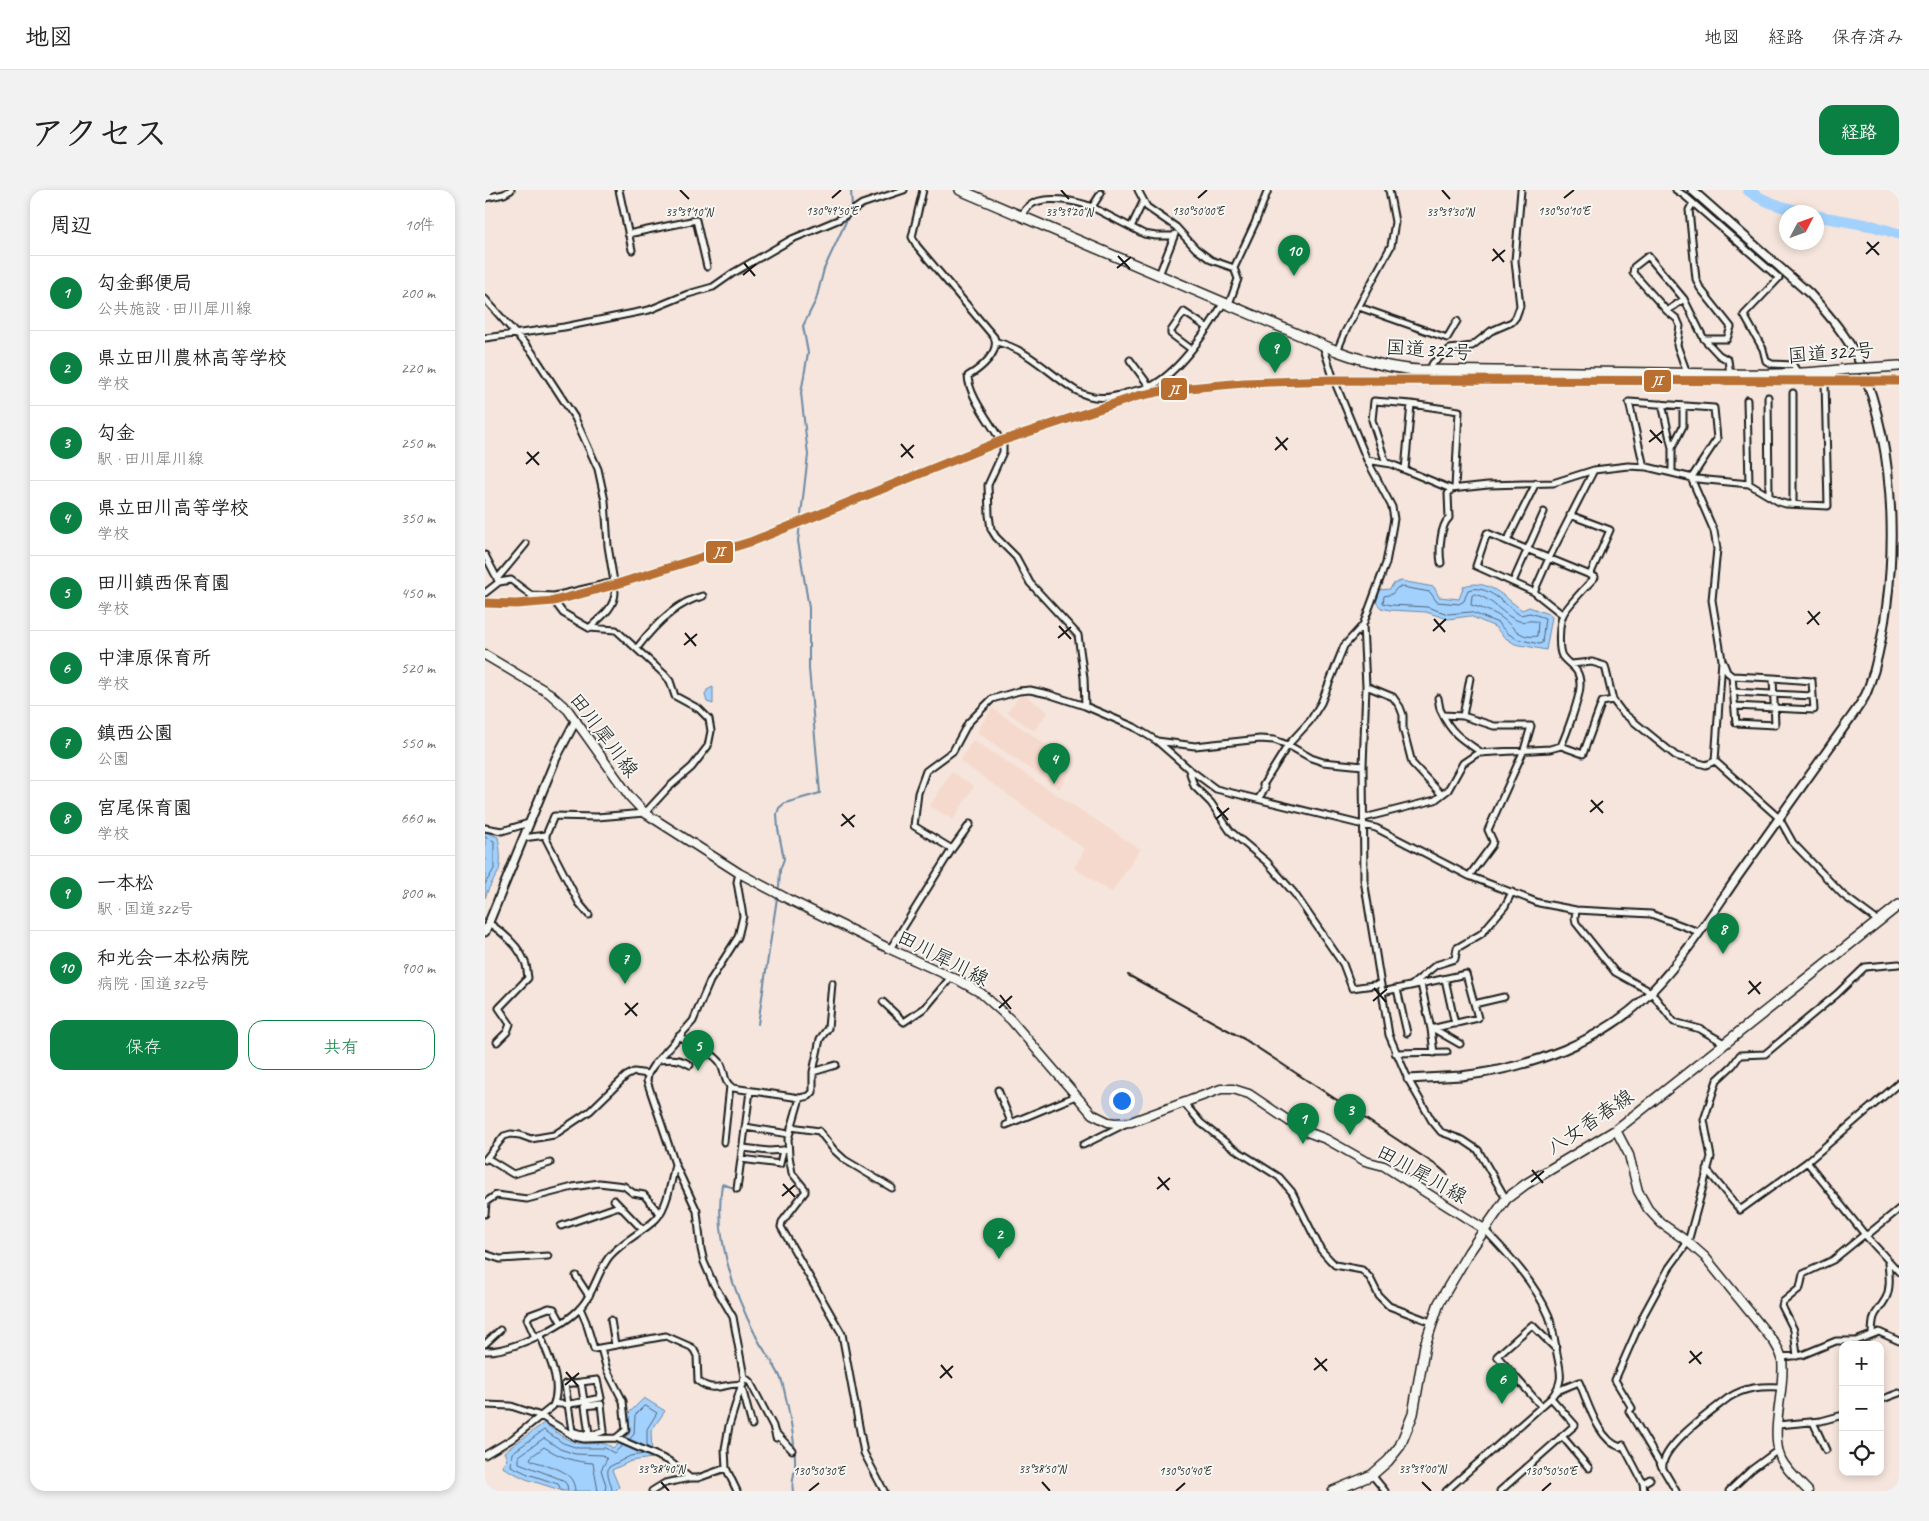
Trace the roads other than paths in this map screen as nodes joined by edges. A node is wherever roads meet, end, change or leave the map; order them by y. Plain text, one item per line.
1 (491, 190) edge
2 (511, 190) edge
3 (619, 190) edge
4 (904, 190) edge
5 (923, 190) edge
6 (960, 190) edge
7 (1138, 190) edge
8 (1268, 190) edge
9 (1389, 190) edge
10 (1521, 190) edge
11 (1676, 190) edge
12 (1692, 190) edge
13 (1102, 191) edge
14 (1685, 196) junction
15 (488, 198) edge
16 (1143, 202) junction
17 (1693, 203) junction
18 (1092, 207) junction
19 (1021, 215) junction
20 (1131, 227) junction
21 (1177, 228) junction
22 (628, 234) junction
23 (1174, 236) junction
24 (632, 250) dead end
25 (707, 267) dead end
26 (1234, 268) junction
27 (1159, 274) junction
28 (1685, 298) junction
29 (485, 299) edge
30 (1227, 304) junction
31 (1359, 307) junction
32 (1667, 311) junction
33 (1457, 321) dead end
34 (1208, 328) junction
35 (516, 333) junction
36 (485, 338) edge
37 (1704, 339) junction
38 (997, 342) junction
39 (1323, 344) junction
40 (1191, 349) junction
41 (1337, 351) junction
42 (1130, 360) dead end
43 (1899, 366) edge
44 (1428, 370) junction
45 (1823, 372) junction
46 (1687, 373) junction
47 (1798, 373) junction
48 (1730, 374) junction
49 (1150, 386) junction
50 (1793, 393) dead end
51 (1768, 397) dead end
52 (1747, 400) dead end
53 (1411, 404) junction
54 (1662, 404) junction
55 (1683, 406) junction
56 (1672, 448) junction
57 (1367, 460) junction
58 (1385, 463) junction
59 (1644, 467) junction
60 (1405, 470) junction
61 (1593, 470) junction
62 (1672, 472) junction
63 (1691, 478) junction
64 (1536, 483) junction
65 (1749, 484) junction
66 (1453, 488) junction
67 (1769, 496) junction
68 (1793, 504) junction
69 (1544, 512) dead end
70 (1570, 516) junction
71 (1507, 541) junction
72 (526, 544) dead end
73 (1527, 549) junction
74 (485, 555) edge
75 (1549, 558) junction
76 (1441, 564) dead end
77 (1590, 575) junction
78 (498, 581) junction
79 (1513, 582) junction
80 (615, 592) dead end
81 (1534, 592) junction
82 (485, 593) edge
83 (554, 596) junction
84 (703, 596) dead end
85 (1563, 615) junction
86 (1363, 625) junction
87 (589, 628) junction
88 (637, 648) junction
89 (485, 655) edge
90 (1722, 660) junction
91 (1571, 664) junction
92 (1732, 676) junction
93 (1470, 678) dead end
94 (1773, 678) junction
95 (1366, 686) junction
96 (1733, 692) junction
97 (1773, 694) junction
98 (1813, 696) junction
99 (1438, 698) dead end
100 (1613, 700) junction
101 (1085, 706) junction
102 (1734, 706) junction
103 (1774, 709) junction
104 (1443, 715) junction
105 (1463, 716) junction
106 (576, 720) junction
107 (1157, 741) junction
108 (1289, 745) junction
109 (1561, 746) junction
110 (1524, 750) junction
111 (1482, 753) junction
112 (1715, 761) junction
113 (1363, 766) junction
114 (1189, 770) junction
115 (1441, 794) junction
116 (1259, 798) junction
117 (645, 813) junction
118 (1779, 818) junction
119 (1364, 821) junction
120 (529, 823) junction
121 (970, 824) dead end
122 (485, 828) edge
123 (546, 836) junction
124 (523, 838) junction
125 (952, 849) junction
126 (739, 873) junction
127 (1469, 876) junction
128 (1512, 892) junction
129 (1899, 906) edge
130 (1576, 910) junction
131 (589, 915) dead end
132 (1878, 921) junction
133 (489, 923) junction
134 (485, 932) edge
135 (1699, 932) junction
136 (890, 949) junction
137 (1899, 964) edge
138 (951, 977) junction
139 (1445, 979) junction
140 (832, 983) dead end
141 (1381, 984) junction
142 (1421, 984) junction
143 (1410, 987) junction
144 (1397, 989) junction
145 (1383, 992) junction
146 (1651, 992) junction
147 (1504, 998) dead end
148 (883, 1002) dead end
149 (1474, 1004) junction
150 (1455, 1024) junction
151 (1432, 1029) junction
152 (1407, 1033) dead end
153 (679, 1036) junction
154 (497, 1042) dead end
155 (1724, 1043) junction
156 (1460, 1044) dead end
157 (1447, 1052) dead end
158 (1395, 1053) junction
159 (1434, 1053) junction
160 (657, 1060) junction
161 (690, 1065) dead end
162 (836, 1065) dead end
163 (813, 1072) junction
164 (648, 1074) junction
165 (1408, 1079) junction
166 (1899, 1083) edge
167 (730, 1086) junction
168 (751, 1090) junction
169 (998, 1090) dead end
170 (1076, 1096) junction
171 (800, 1098) junction
172 (1184, 1103) junction
173 (1131, 1122) junction
174 (791, 1127) junction
175 (745, 1128) junction
176 (1615, 1130) junction
177 (789, 1134) junction
178 (724, 1142) dead end
179 (1083, 1146) dead end
180 (743, 1148) junction
181 (786, 1150) junction
182 (486, 1159) edge
183 (741, 1159) junction
184 (1807, 1162) junction
185 (550, 1163) dead end
186 (675, 1164) junction
187 (1707, 1170) junction
188 (892, 1188) dead end
189 (737, 1189) dead end
190 (485, 1192) edge
191 (491, 1197) junction
192 (1506, 1199) junction
193 (614, 1200) dead end
194 (619, 1206) junction
195 (1899, 1209) edge
196 (485, 1214) edge
197 (660, 1214) junction
198 (561, 1226) dead end
199 (1484, 1229) junction
200 (642, 1230) junction
201 (1865, 1235) junction
202 (1688, 1242) junction
203 (485, 1254) edge
204 (548, 1256) dead end
205 (1889, 1262) junction
206 (1899, 1272) edge
207 (576, 1276) dead end
208 (589, 1296) junction
209 (580, 1308) junction
210 (611, 1320) dead end
211 (561, 1322) junction
212 (1431, 1322) junction
213 (500, 1330) dead end
214 (1872, 1333) junction
215 (537, 1336) junction
216 (1899, 1340) edge
217 (485, 1344) edge
218 (615, 1345) junction
219 (601, 1348) junction
220 (1557, 1349) junction
221 (485, 1351) edge
222 (1797, 1356) junction
223 (1782, 1358) junction
224 (744, 1377) junction
225 (581, 1382) junction
226 (742, 1386) junction
227 (1781, 1387) junction
228 (1557, 1391) junction
229 (1899, 1393) edge
230 (1551, 1398) junction
231 (1884, 1399) edge
232 (584, 1401) junction
233 (554, 1403) junction
234 (568, 1403) junction
235 (485, 1405) edge
236 (1542, 1407) junction
237 (541, 1416) junction
238 (1839, 1416) edge
239 (1813, 1422) junction
240 (752, 1425) dead end
241 (1778, 1425) junction
242 (774, 1430) junction
243 (589, 1434) junction
244 (1562, 1436) junction
245 (776, 1438) dead end
246 (617, 1439) junction
247 (792, 1450) dead end
248 (1778, 1450) junction
249 (1826, 1450) dead end
250 (485, 1455) edge
251 (726, 1468) junction
252 (1589, 1468) dead end
253 (1663, 1472) junction
254 (1372, 1475) junction
255 (1657, 1475) tunnel mouth
256 (690, 1478) junction
257 (1650, 1479) tunnel mouth
258 (1643, 1483) junction
259 (735, 1490) edge
260 (652, 1491) edge
261 (884, 1491) edge
262 (1333, 1491) edge
263 (1385, 1491) edge
264 (1446, 1491) edge
265 (1500, 1491) edge
266 (1644, 1491) edge
267 (1676, 1491) edge
268 (1729, 1491) edge
269 (1808, 1491) edge

1 - 15 street
2 - 15 street
3 - 22 street
4 - 35 street
5 - 38 street
6 - 19 main road, 国道322号
7 - 16 street
8 - 26 street
9 - 31 street
10 - 44 street
11 - 14 street
12 - 14 street
12 - 118 street
13 - 18 street
14 - 17 street
16 - 20 street
16 - 21 street
17 - 37 street
17 - 47 street
18 - 19 street
18 - 20 street
19 - 27 main road, 国道322号
20 - 23 street
21 - 23 street
21 - 26 street
22 - 24 street
22 - 25 street
23 - 27 street
26 - 30 street
27 - 30 main road, 国道322号
28 - 32 street
28 - 32 street
28 - 37 street
29 - 35 street
30 - 34 street
30 - 39 main road, 国道322号
31 - 33 street
31 - 41 street
32 - 46 street
34 - 40 street
34 - 40 street
35 - 36 street
35 - 83 street
37 - 48 street
38 - 49 street
38 - 101 street
39 - 41 main road, 国道322号
39 - 57 street
40 - 49 street
41 - 44 main road, 国道322号
42 - 49 street
43 - 45 main road, 国道322号, bridge
44 - 46 main road, 国道322号
45 - 47 main road, 国道322号
45 - 68 street
46 - 48 main road, 国道322号
47 - 48 main road, 国道322号
50 - 68 street
51 - 67 street
52 - 65 street
53 - 58 street
53 - 60 street
53 - 66 street
54 - 55 street
54 - 56 street
54 - 59 street
55 - 56 street
55 - 63 street
56 - 62 street
57 - 58 street
57 - 86 street
58 - 60 street
59 - 61 street
59 - 62 street
60 - 66 street
61 - 64 street
61 - 70 street
62 - 63 street
63 - 65 street
63 - 90 street
64 - 66 street
64 - 71 street
65 - 67 street
66 - 76 street
67 - 68 street
69 - 73 street
70 - 75 street
70 - 77 street
71 - 73 street
71 - 79 street
72 - 78 street
73 - 75 street
73 - 79 street
74 - 78 street
75 - 77 street
75 - 81 street
77 - 85 street
78 - 82 street
78 - 83 street
79 - 81 street
80 - 87 street
81 - 85 street
83 - 87 street
84 - 88 street
85 - 91 street
86 - 95 street
86 - 108 street
87 - 88 street
88 - 117 street
89 - 106 main road, 田川犀川線
90 - 92 street
90 - 112 street
91 - 100 street
91 - 109 street
92 - 94 street
92 - 96 street
93 - 105 street
94 - 97 street
94 - 98 street
95 - 113 street
95 - 115 street
96 - 97 street
96 - 102 street
97 - 98 street
97 - 103 street
98 - 103 street
99 - 104 street
100 - 109 street
100 - 112 street
101 - 107 street
101 - 125 street
102 - 103 street
102 - 103 street
104 - 105 street
104 - 111 street
105 - 110 street
106 - 117 main road, 田川犀川線
106 - 120 street
107 - 108 street
107 - 114 street
108 - 113 street
108 - 116 street
109 - 110 street
110 - 111 street
110 - 127 street
111 - 115 street
112 - 118 street
113 - 119 street
114 - 116 street
114 - 141 street
115 - 119 street
116 - 119 street
117 - 123 street
117 - 126 main road, 田川犀川線
118 - 132 street
118 - 135 street
119 - 127 street
119 - 141 street
120 - 122 street
120 - 124 street
121 - 125 street
123 - 124 street
123 - 131 street
124 - 133 street
125 - 136 street
126 - 136 main road, 田川犀川線
126 - 153 street
127 - 128 street
128 - 130 street
128 - 143 street
129 - 132 main road, 八女香春線
130 - 135 street
130 - 146 street
132 - 155 main road, 八女香春線
133 - 134 street
133 - 154 street
135 - 146 street
136 - 138 main road, 田川犀川線
137 - 187 street
138 - 148 street
138 - 170 main road, 田川犀川線
139 - 142 street
139 - 149 street
139 - 150 street
140 - 163 street
141 - 145 street
142 - 143 street
142 - 151 street
143 - 144 street
144 - 145 street
144 - 152 street
145 - 158 street
146 - 155 street
146 - 165 street
147 - 149 street
149 - 150 street
150 - 151 street
151 - 156 street
151 - 159 street
153 - 160 street
153 - 167 street
155 - 176 main road, 八女香春線
157 - 159 street
158 - 159 street
158 - 165 street
160 - 161 street
160 - 164 street
162 - 163 street
163 - 171 street
164 - 182 street
164 - 186 street
165 - 192 street
166 - 184 street
167 - 168 street
167 - 178 street
168 - 171 street
168 - 175 street
169 - 170 street
170 - 173 main road, 田川犀川線
171 - 174 street
172 - 173 main road, 田川犀川線
172 - 199 main road, 田川犀川線
172 - 212 street
173 - 179 street
174 - 177 street
174 - 188 street
175 - 177 street
175 - 180 street
176 - 192 main road, 八女香春線
176 - 202 main road
177 - 181 street
180 - 181 street
180 - 183 street
181 - 183 street
181 - 261 street
182 - 185 street
183 - 189 street
184 - 187 street
184 - 201 street
186 - 197 street
186 - 224 street
187 - 202 street
190 - 191 street
191 - 196 street
191 - 197 street
192 - 199 main road, 八女香春線
193 - 194 street
194 - 198 street
194 - 200 street
195 - 201 street
197 - 200 street
199 - 212 main road, 八女香春線
199 - 220 street
200 - 208 street
201 - 205 street
201 - 222 street
202 - 223 main road
202 - 253 street
203 - 204 street
205 - 206 street
205 - 214 street
207 - 208 street
208 - 209 street
209 - 211 street
209 - 219 street
210 - 218 street
211 - 215 street
211 - 215 street
212 - 254 main road, 八女香春線
213 - 217 street
214 - 216 street
214 - 222 street
215 - 221 street
215 - 233 street
218 - 219 street
218 - 226 street
219 - 246 street
220 - 228 street
220 - 236 street
222 - 223 street
223 - 227 main road
224 - 226 street
224 - 242 street
225 - 232 street
225 - 232 street
225 - 234 street
226 - 240 street
226 - 251 street
227 - 241 main road
227 - 253 street
228 - 230 street
228 - 258 street
229 - 231 street
230 - 236 street
230 - 244 street
232 - 234 street
233 - 234 street
233 - 237 street
234 - 243 street
235 - 237 street
236 - 264 street
237 - 246 street
237 - 250 street
238 - 239 street
239 - 241 street
239 - 249 street
241 - 248 main road
242 - 245 street
242 - 247 street
243 - 243 street
244 - 252 street
244 - 265 street
246 - 256 street
248 - 268 street
248 - 269 main road
251 - 256 street
251 - 259 street
253 - 255 street
253 - 267 street
254 - 262 main road, 八女香春線
254 - 263 street
256 - 260 street
257 - 258 street
258 - 266 street

